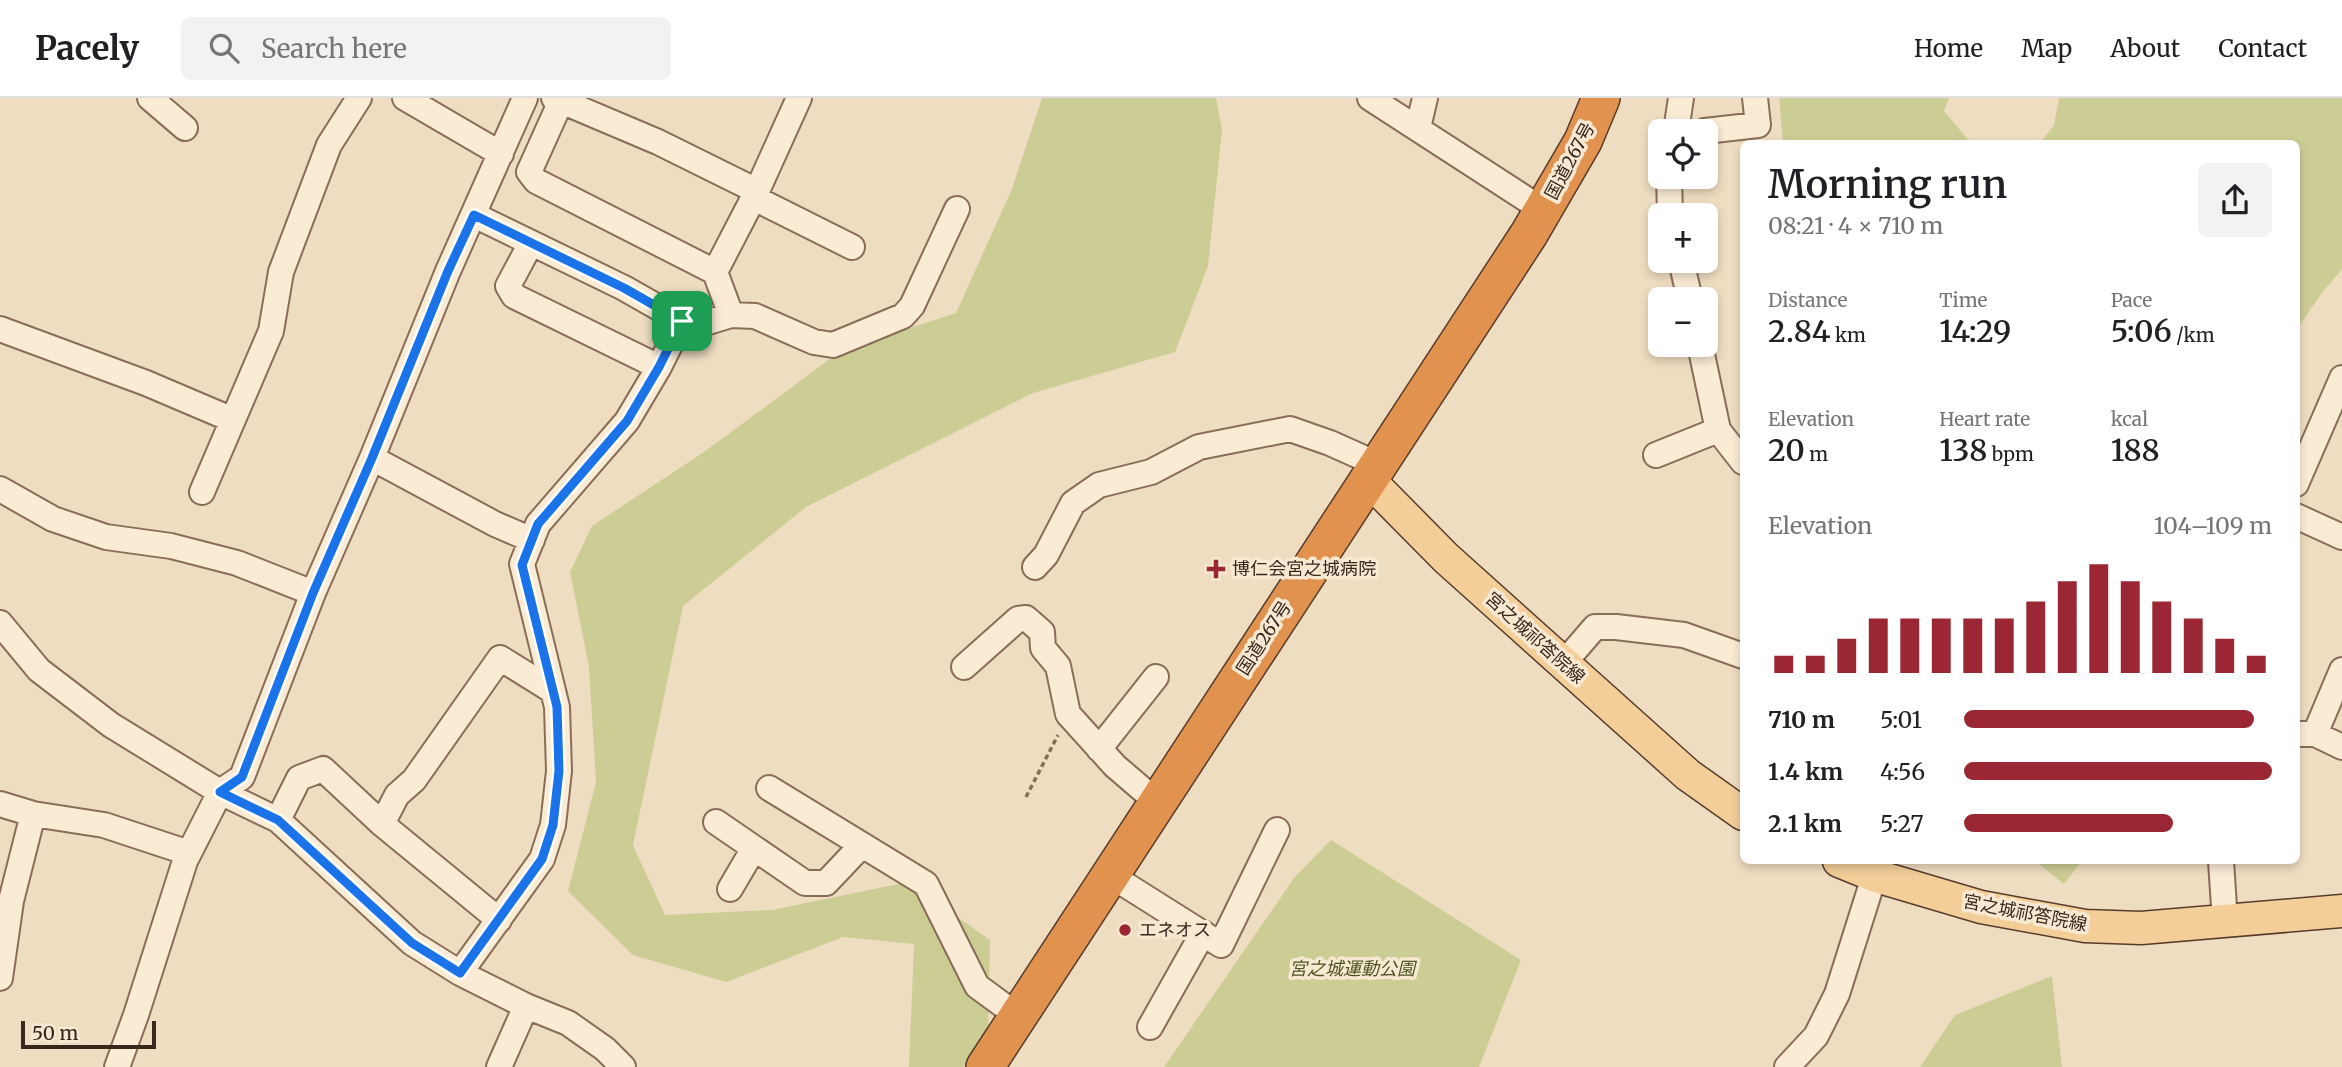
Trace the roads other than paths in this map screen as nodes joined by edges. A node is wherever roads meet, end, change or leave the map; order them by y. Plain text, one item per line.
1 (150, 98) edge
2 (359, 98) edge
3 (405, 98) edge
4 (525, 98) edge
5 (799, 98) edge
6 (1370, 98) edge
7 (1425, 98) edge
8 (1601, 98) edge
9 (1681, 98) edge
10 (1755, 98) edge
11 (557, 100) edge
12 (1678, 119) edge
13 (185, 128) dead end
14 (1418, 128) junction
15 (1718, 130) edge
16 (501, 153) junction
17 (756, 195) junction
18 (957, 209) dead end
19 (1543, 210) junction
20 (474, 215) junction
21 (531, 243) junction
22 (852, 247) dead end
23 (715, 272) junction
24 (731, 315) junction
25 (682, 321) junction
26 (0, 329) edge
27 (1703, 357) edge
28 (659, 367) junction
29 (2342, 378) edge
30 (233, 420) junction
31 (1718, 430) junction
32 (1656, 455) dead end
33 (372, 458) junction
34 (1740, 458) edge
35 (1372, 471) junction
36 (2300, 475) edge
37 (0, 489) edge
38 (202, 492) dead end
39 (2300, 518) edge
40 (2342, 537) edge
41 (532, 540) junction
42 (1035, 566) dead end
43 (313, 593) junction
44 (0, 623) edge
45 (1740, 655) edge
46 (1563, 664) junction
47 (964, 667) dead end
48 (2342, 670) edge
49 (1156, 677) dead end
50 (553, 691) junction
51 (2305, 734) edge
52 (2342, 747) edge
53 (1099, 749) junction
54 (769, 788) dead end
55 (220, 792) junction
56 (1157, 802) junction
57 (0, 804) edge
58 (1740, 812) edge
59 (33, 814) junction
60 (278, 820) junction
61 (716, 821) dead end
62 (382, 824) junction
63 (1277, 830) dead end
64 (862, 845) junction
65 (754, 848) junction
66 (189, 853) junction
67 (1853, 864) edge
68 (2221, 864) edge
69 (1877, 869) edge
70 (1110, 875) junction
71 (730, 888) dead end
72 (2342, 911) edge
73 (499, 920) junction
74 (2225, 922) junction
75 (1203, 933) junction
76 (460, 973) junction
77 (0, 978) edge
78 (526, 1006) junction
79 (1018, 1016) junction
80 (1150, 1027) dead end
81 (117, 1067) edge
82 (499, 1067) edge
83 (623, 1067) edge
84 (985, 1067) edge
85 (1787, 1067) edge

1 - 13 street
2 - 30 street
3 - 16 street
4 - 16 street
5 - 17 street
6 - 14 street
7 - 14 street
8 - 19 highway, 国道267号
9 - 12 street
10 - 15 street
11 - 17 street
11 - 23 street
14 - 19 street
16 - 20 street
17 - 22 street
17 - 23 street
18 - 24 street
19 - 35 highway, 国道267号
20 - 21 street
20 - 33 street
21 - 25 street
21 - 28 street
23 - 24 street
24 - 25 street
25 - 28 street
26 - 30 street
27 - 31 street
28 - 41 street
29 - 36 street
30 - 38 street
31 - 32 street
31 - 34 street
33 - 41 street
33 - 43 street
35 - 42 street
35 - 46 main road, 宮之城祁答院線
35 - 56 highway, 国道267号
37 - 43 street
39 - 40 street
41 - 50 street
43 - 55 street
44 - 55 street
45 - 46 street
46 - 58 main road, 宮之城祁答院線
47 - 53 street
48 - 51 street
49 - 53 street
50 - 62 street
50 - 73 street
51 - 52 street
53 - 56 street
54 - 64 street
55 - 60 street
55 - 66 street
56 - 70 highway, 国道267号
57 - 59 street
59 - 66 street
59 - 77 street
60 - 62 street
60 - 76 street
61 - 65 street
62 - 73 street
63 - 75 street
64 - 65 street
64 - 79 street
65 - 71 street
66 - 81 street
67 - 69 main road, 宮之城祁答院線
68 - 74 street
69 - 74 main road, 宮之城祁答院線
69 - 85 street
70 - 75 street
70 - 79 highway, 国道267号
72 - 74 main road, 宮之城祁答院線
73 - 76 street
75 - 80 street
76 - 78 street
78 - 82 street
78 - 83 street
79 - 84 highway, 国道267号

